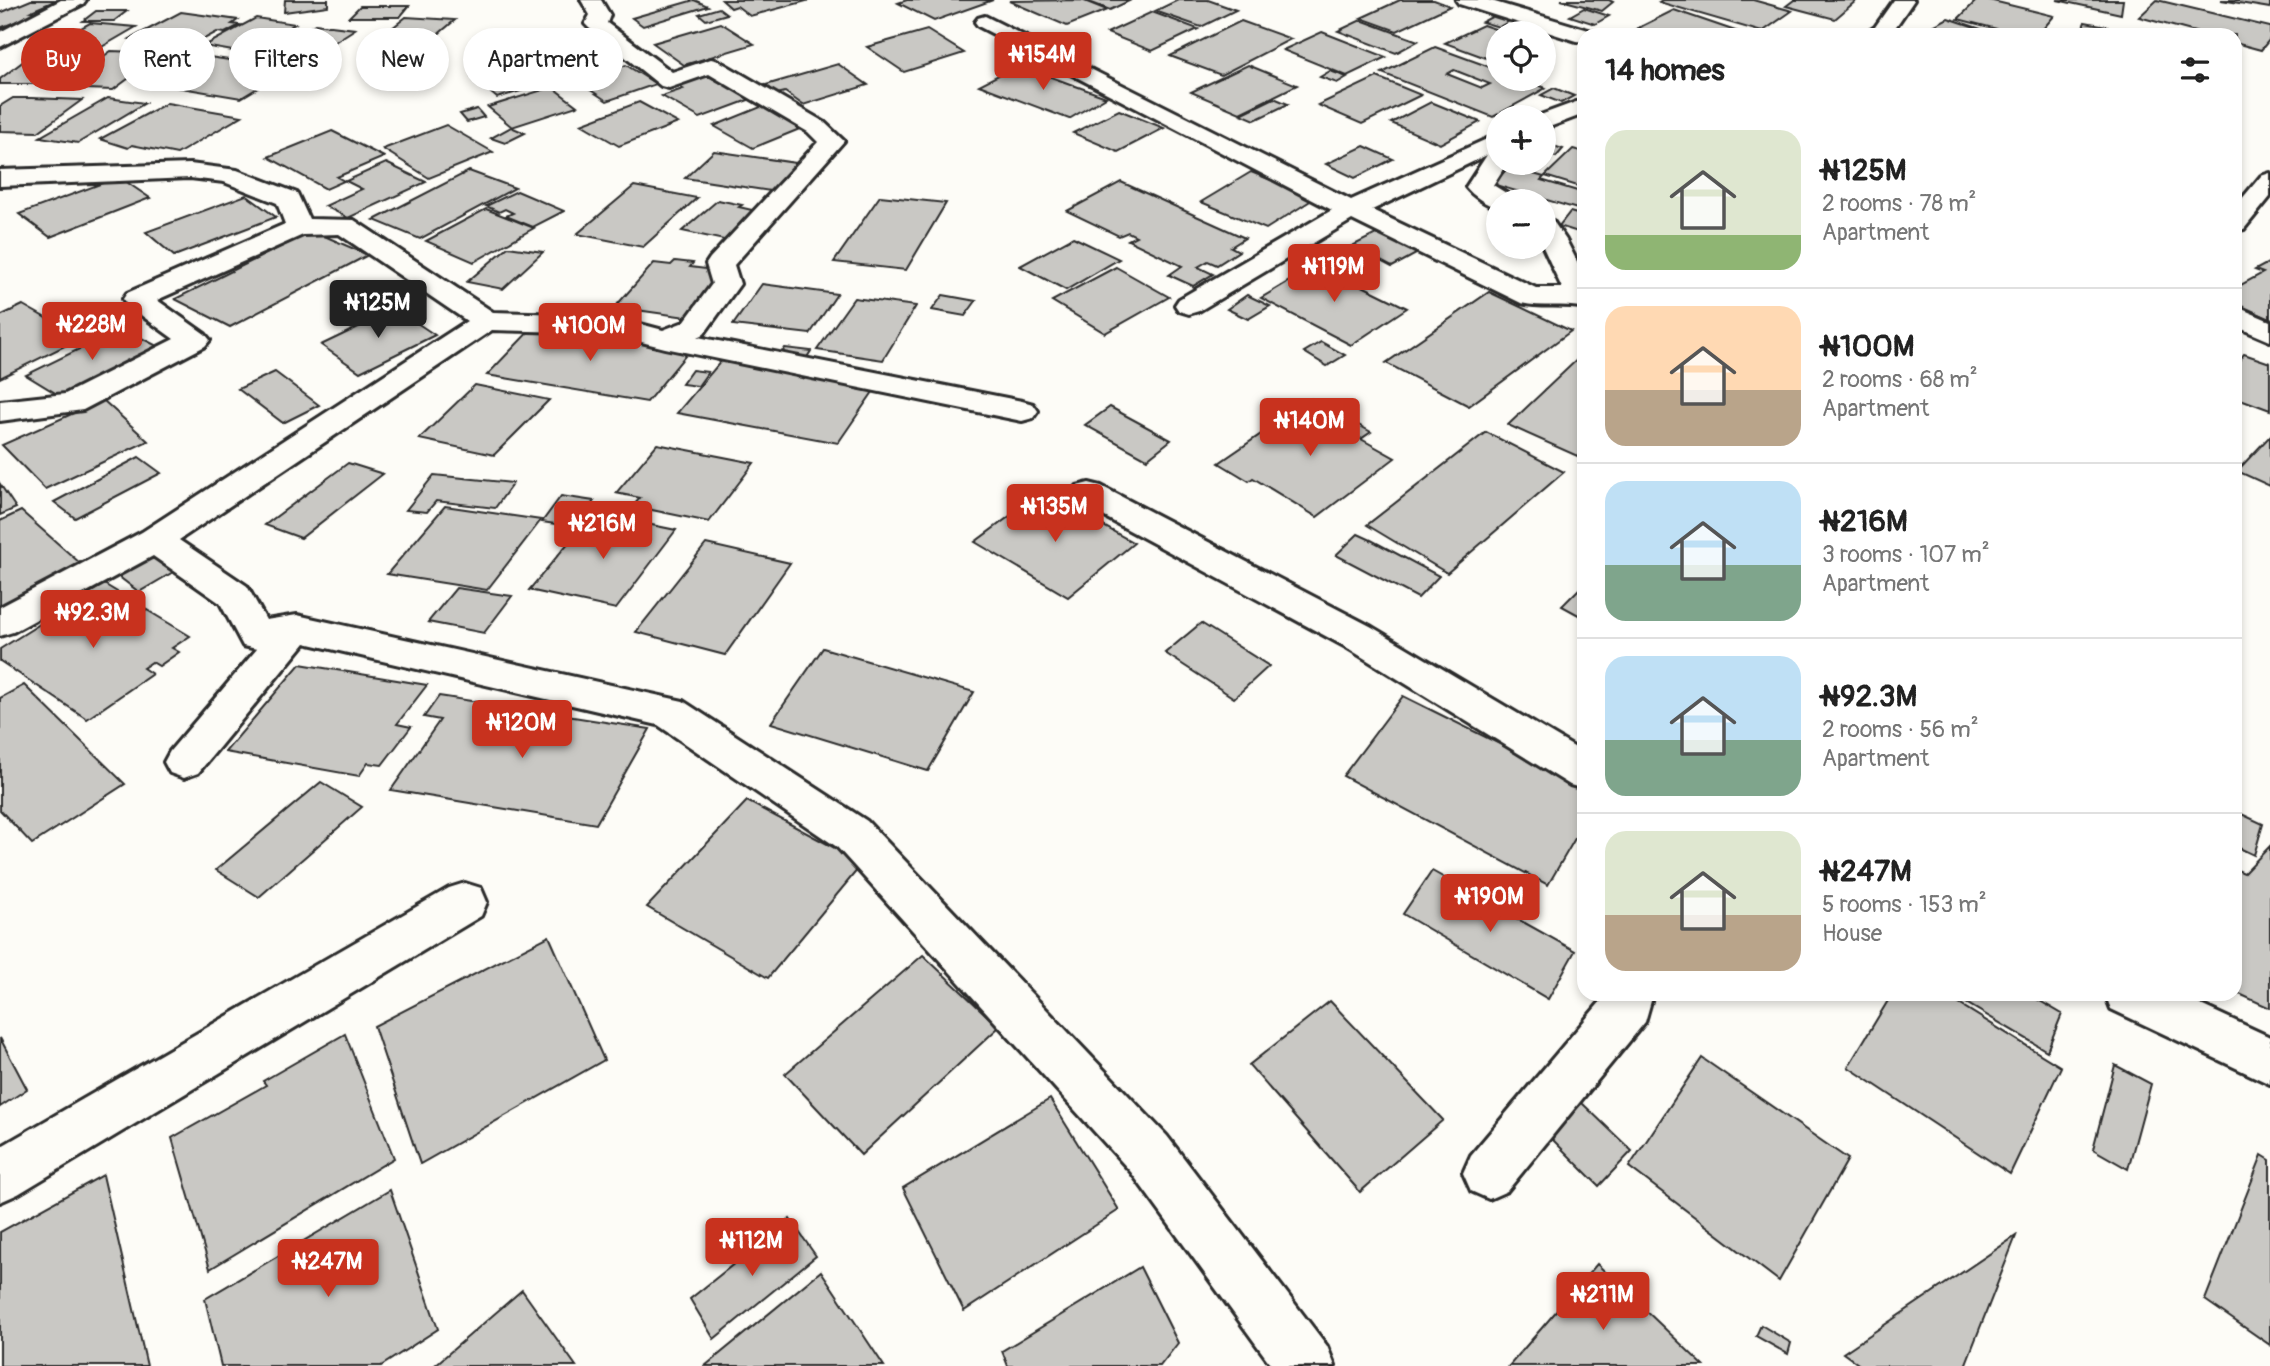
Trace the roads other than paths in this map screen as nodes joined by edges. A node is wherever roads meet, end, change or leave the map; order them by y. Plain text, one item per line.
1 (76, 0) edge
2 (591, 0) edge
3 (1466, 0) edge
4 (1904, 0) edge
5 (985, 22) dead end
6 (1884, 28) edge
7 (1577, 34) edge
8 (0, 41) edge
9 (1577, 109) edge
10 (1556, 117) edge
11 (1486, 147) edge
12 (1487, 175) edge
13 (0, 177) edge
14 (2270, 181) edge
15 (1486, 191) edge
16 (1351, 210) junction
17 (2242, 215) edge
18 (299, 227) junction
19 (1556, 246) edge
20 (1577, 288) edge
21 (1577, 298) edge
22 (1189, 305) dead end
23 (2242, 318) edge
24 (486, 321) junction
25 (2270, 332) edge
26 (665, 339) junction
27 (0, 411) edge
28 (1022, 411) dead end
29 (1089, 494) dead end
30 (154, 540) junction
31 (0, 624) edge
32 (297, 628) junction
33 (184, 762) dead end
34 (1577, 769) edge
35 (465, 902) dead end
36 (1629, 1001) edge
37 (2143, 1001) edge
38 (2270, 1061) edge
39 (1489, 1173) dead end
40 (0, 1176) edge
41 (1307, 1366) edge

1 - 8 street
2 - 26 street
3 - 7 street
4 - 6 street
5 - 16 street
9 - 10 street
11 - 16 street
12 - 15 street
13 - 18 street
14 - 17 street
16 - 21 street
16 - 22 street
18 - 24 street
18 - 27 street
19 - 20 street
23 - 25 street
24 - 26 street
24 - 30 street
26 - 28 street
29 - 34 street
30 - 31 street
30 - 32 street
32 - 33 street
32 - 41 street
35 - 40 street
36 - 39 street
37 - 38 street

